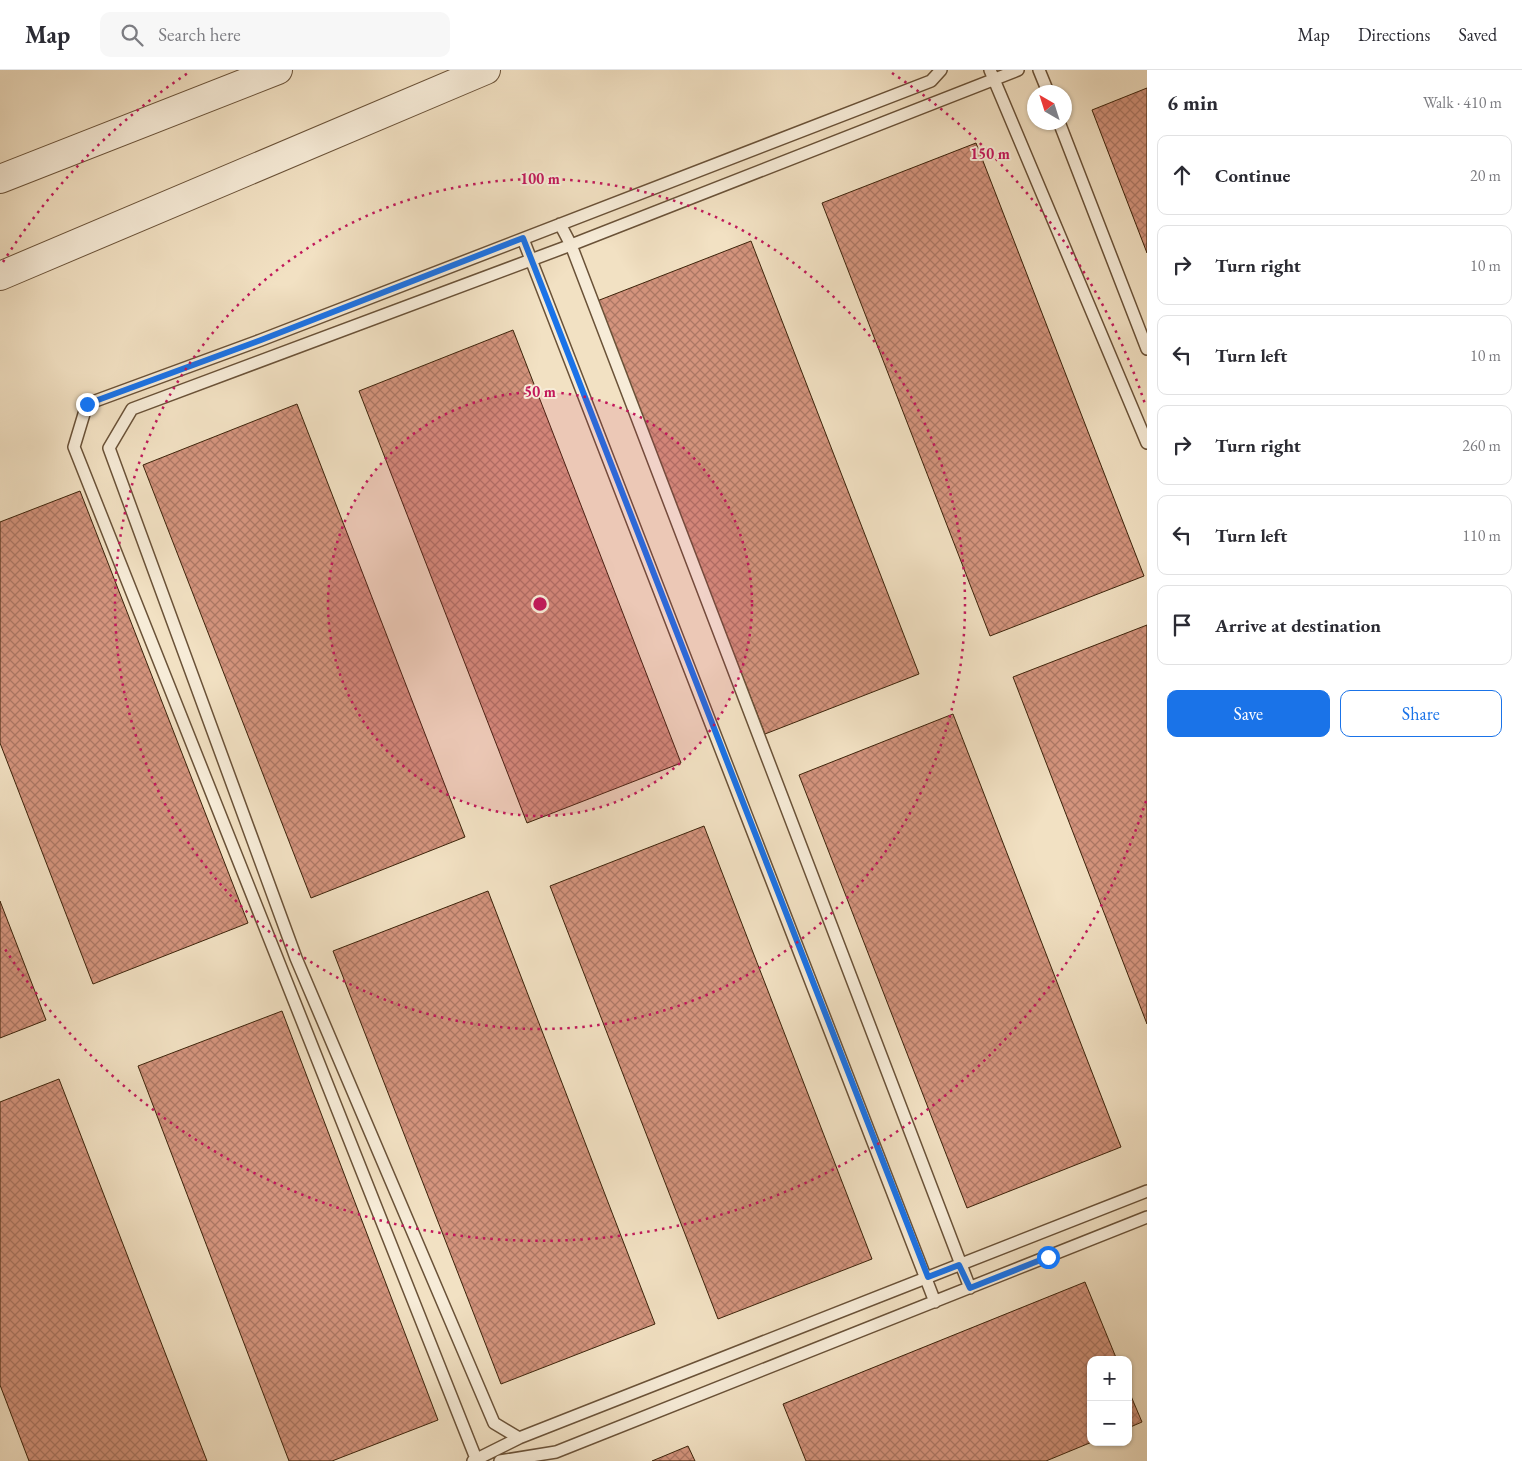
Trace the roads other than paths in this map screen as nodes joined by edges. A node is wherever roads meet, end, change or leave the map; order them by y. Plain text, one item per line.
1 (278, 70) edge
2 (486, 70) edge
3 (941, 70) edge
4 (1018, 70) edge
5 (1039, 70) edge
6 (992, 75) edge
7 (1045, 85) edge
8 (1062, 130) edge
9 (0, 179) edge
10 (560, 224) junction
11 (523, 238) junction
12 (571, 246) junction
13 (530, 261) junction
14 (0, 276) edge
15 (1147, 349) edge
16 (1147, 443) edge
17 (1147, 1191) edge
18 (1147, 1217) edge
19 (959, 1265) junction
20 (928, 1277) junction
21 (970, 1288) junction
22 (935, 1302) junction
23 (519, 1438) junction
24 (475, 1461) edge
25 (500, 1461) edge

1 - 9 street
2 - 14 street
3 - 10 lane
4 - 6 lane
5 - 7 lane
6 - 12 lane
6 - 16 lane
8 - 15 lane
10 - 11 lane
10 - 12 lane
11 - 13 lane
11 - 24 lane
12 - 13 lane
12 - 19 lane
13 - 20 lane
13 - 23 lane
17 - 19 lane
18 - 21 lane
19 - 20 lane
19 - 21 lane
20 - 22 lane
20 - 23 lane
21 - 22 lane
22 - 25 lane
23 - 24 lane

